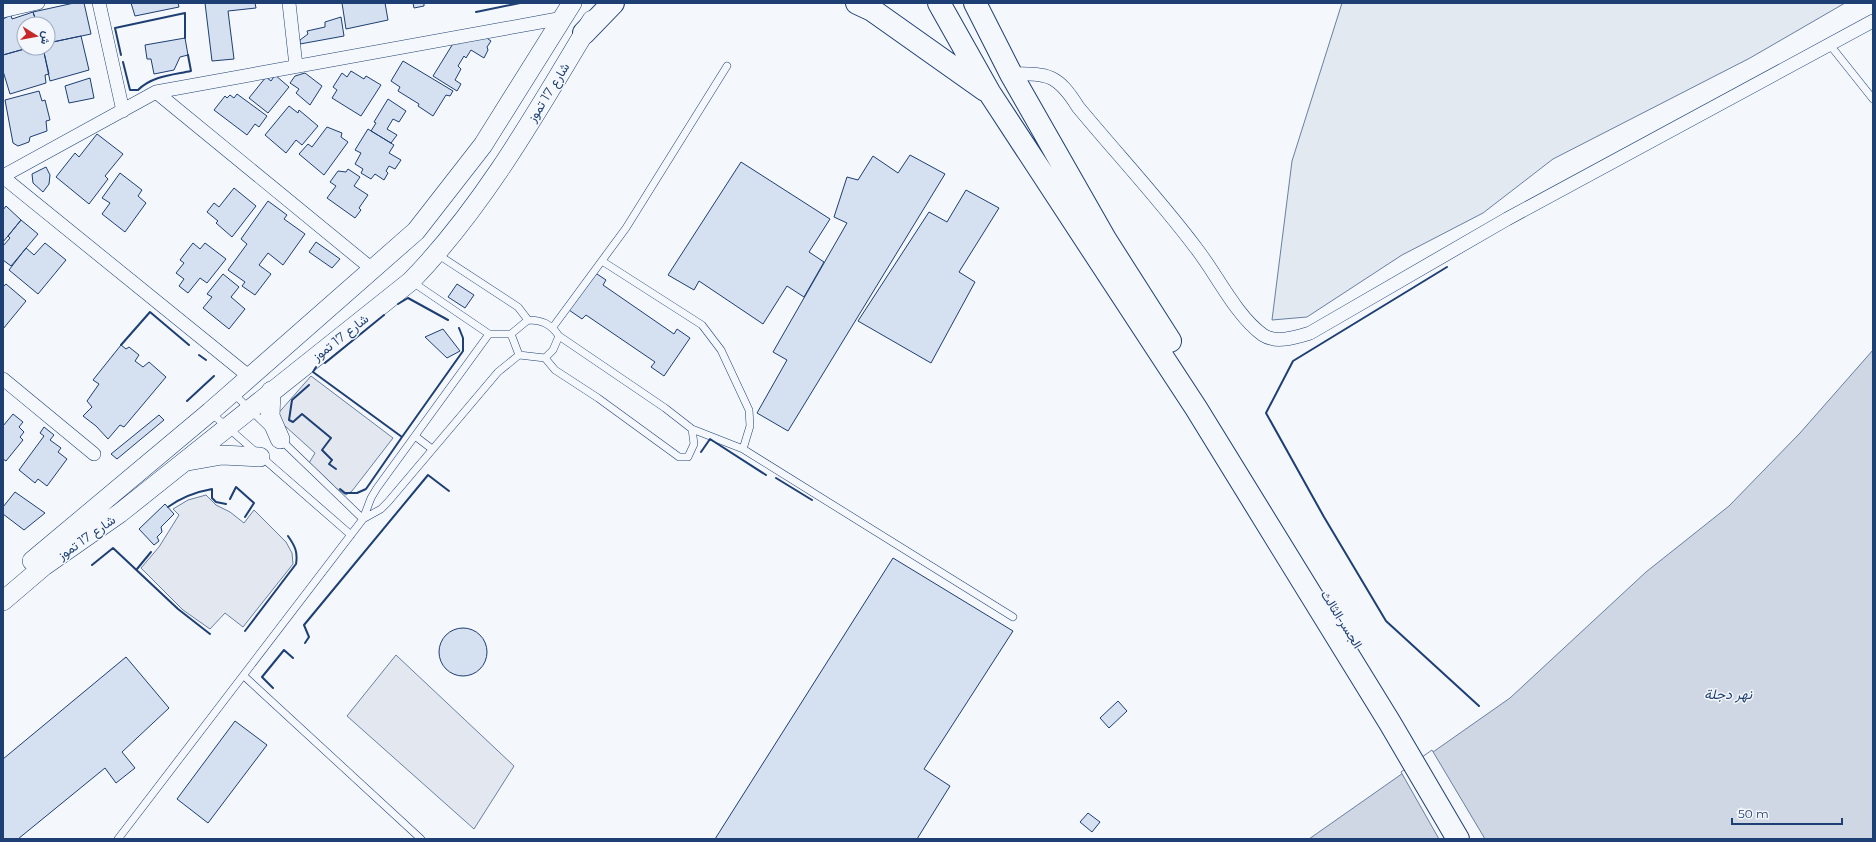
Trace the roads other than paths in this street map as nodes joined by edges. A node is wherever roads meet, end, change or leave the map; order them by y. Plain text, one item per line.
1 (38, 3) edge
2 (99, 3) edge
3 (289, 3) edge
4 (602, 3) edge
5 (613, 3) edge
6 (857, 3) edge
7 (939, 3) edge
8 (977, 5) edge
9 (567, 10) edge
10 (3, 11) edge
11 (1873, 22) edge
12 (584, 33) junction
13 (1830, 45) junction
14 (296, 66) junction
15 (727, 66) dead end
16 (1011, 74) junction
17 (156, 92) junction
18 (989, 92) junction
19 (1873, 99) edge
20 (123, 111) junction
21 (483, 146) junction
22 (506, 161) junction
23 (3, 176) edge
24 (437, 254) junction
25 (602, 261) junction
26 (372, 269) junction
27 (411, 281) junction
28 (528, 320) junction
29 (553, 327) junction
30 (490, 334) junction
31 (511, 334) junction
32 (559, 336) junction
33 (519, 355) junction
34 (544, 358) junction
35 (251, 378) junction
36 (3, 380) edge
37 (271, 391) junction
38 (233, 393) junction
39 (1202, 404) junction
40 (249, 409) junction
41 (210, 412) junction
42 (226, 428) junction
43 (692, 429) junction
44 (415, 436) junction
45 (280, 439) junction
46 (432, 449) junction
47 (743, 449) junction
48 (94, 454) dead end
49 (260, 457) junction
50 (185, 462) junction
51 (363, 519) junction
52 (351, 535) junction
53 (3, 584) edge
54 (3, 601) edge
55 (1013, 617) dead end
56 (244, 676) junction
57 (118, 839) edge
58 (421, 839) edge
59 (1458, 839) edge
60 (1472, 839) edge

1 - 10 street
2 - 20 street
3 - 14 street
4 - 12 main road, شارع 17 تموز
5 - 12 highway
6 - 18 highway
7 - 18 highway
8 - 16 highway
9 - 14 street
9 - 21 main road, شارع 17 تموز
11 - 13 street
12 - 22 main road, شارع 17 تموز
13 - 16 street
13 - 19 lane
14 - 17 street
15 - 25 lane
16 - 39 highway
17 - 20 street
17 - 26 street
18 - 39 highway
20 - 23 street
21 - 22 main road
21 - 26 main road, شارع 17 تموز
22 - 24 main road, شارع 17 تموز
23 - 35 street
24 - 27 main road, شارع 17 تموز
24 - 28 lane
25 - 29 lane
25 - 47 lane
26 - 35 main road, شارع 17 تموز
27 - 30 lane
27 - 37 main road, شارع 17 تموز
28 - 29 lane
28 - 31 lane
29 - 32 lane
30 - 31 lane
30 - 44 lane
31 - 33 lane
32 - 34 lane
32 - 43 lane
33 - 34 lane
33 - 46 lane
34 - 43 lane
35 - 38 main road, شارع 17 تموز
36 - 48 street
37 - 40 main road, شارع 17 تموز
37 - 45 main road
38 - 40 lane
38 - 41 main road, شارع 17 تموز
39 - 59 highway, الجسر الثالث
39 - 60 highway, الجسر الثالث
40 - 42 main road, شارع 17 تموز
40 - 45 lane
41 - 42 lane
41 - 53 main road, شارع 17 تموز
42 - 49 lane
42 - 50 main road, شارع 17 تموز
43 - 47 lane
44 - 46 lane
44 - 51 lane
45 - 51 lane
46 - 51 lane
47 - 55 lane
49 - 50 main road
49 - 52 lane
50 - 54 main road, شارع 17 تموز
51 - 52 lane
52 - 56 lane
56 - 57 lane
56 - 58 lane

